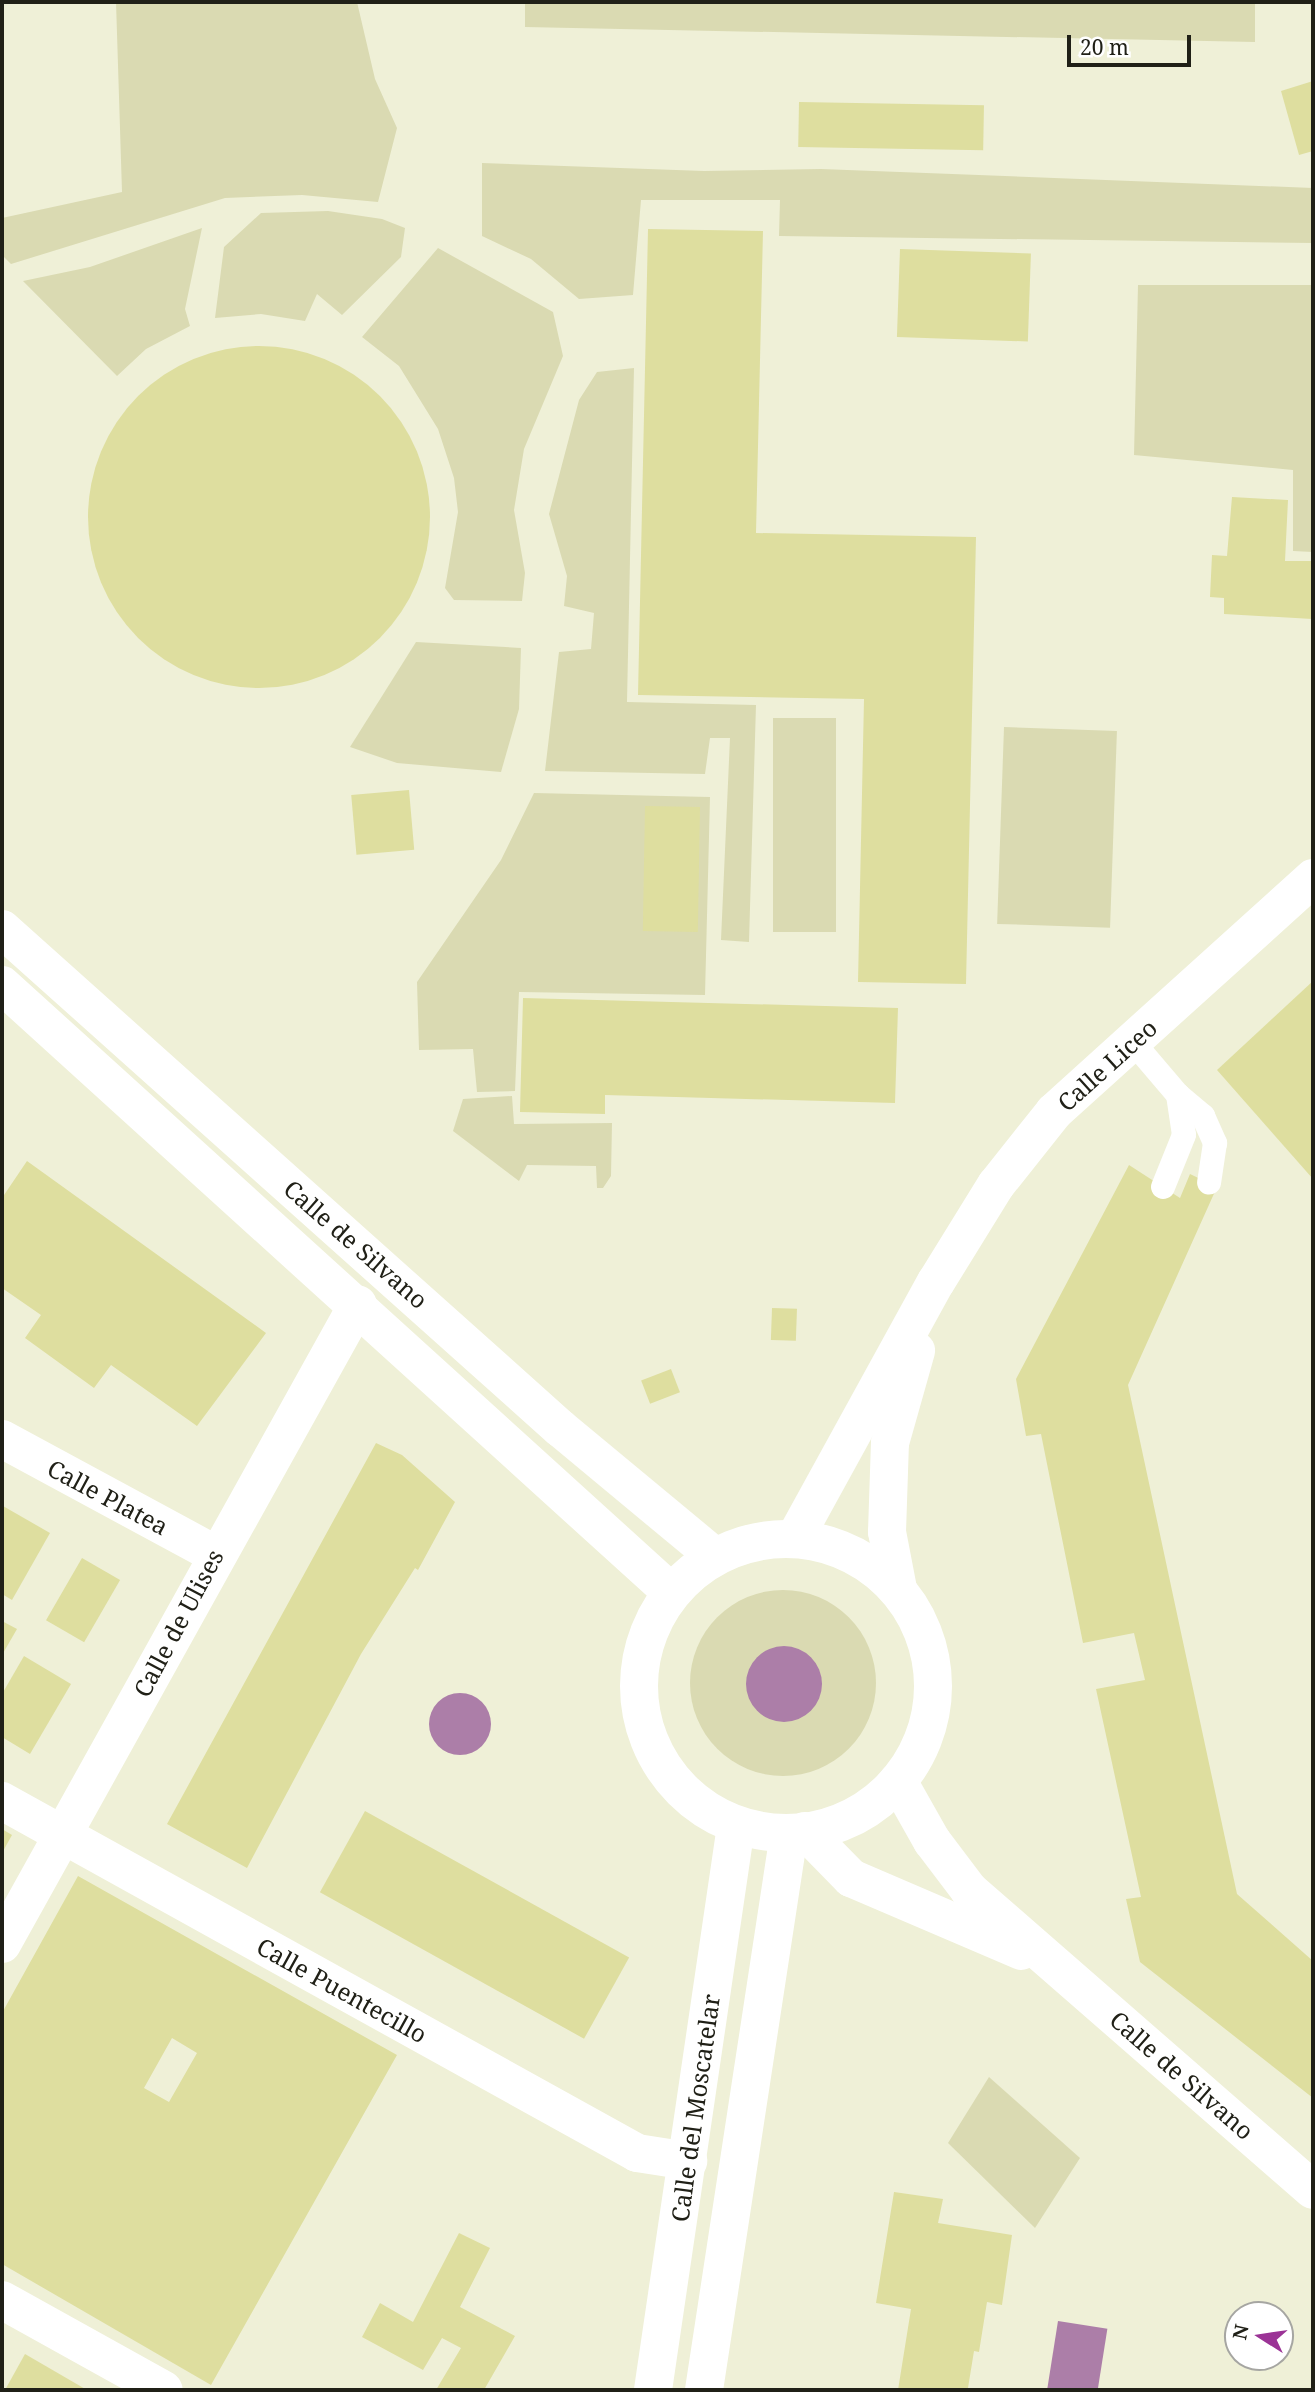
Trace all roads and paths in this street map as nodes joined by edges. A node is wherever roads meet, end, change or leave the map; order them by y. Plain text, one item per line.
1 (1313, 878) edge
2 (2, 929) edge
3 (2, 985) edge
4 (1132, 1041) junction
5 (1178, 1095) junction
6 (1209, 1183) dead end
7 (1163, 1186) dead end
8 (936, 1282) junction
9 (358, 1304) junction
10 (2, 1439) edge
11 (795, 1538) junction
12 (215, 1554) junction
13 (714, 1556) junction
14 (898, 1589) junction
15 (671, 1592) junction
16 (898, 1781) junction
17 (2, 1801) edge
18 (736, 1826) junction
19 (797, 1832) junction
20 (63, 1836) junction
21 (2, 1944) edge
22 (1049, 1963) junction
23 (688, 2161) junction
24 (1313, 2190) edge
25 (2, 2301) edge
26 (164, 2390) edge
27 (653, 2390) edge
28 (704, 2390) edge

1 - 4 street, Calle Liceo
2 - 13 street, Calle de Silvano
3 - 9 street, Calle de Silvano
4 - 5 lane
4 - 8 street, Calle Liceo
5 - 6 lane
5 - 7 lane
8 - 11 street, Calle Liceo
8 - 14 street, Calle Liceo
9 - 12 street, Calle de Ulises
9 - 15 street, Calle de Silvano
10 - 12 street, Calle Platea
11 - 13 street
11 - 14 street
12 - 20 street, Calle de Ulises
13 - 15 street
14 - 16 street
15 - 18 street
16 - 19 street
16 - 22 street, Calle de Silvano
17 - 20 street, Calle Puentecillo
18 - 19 street
18 - 23 street, Calle del Moscatelar
19 - 22 street, Calle de Silvano
19 - 28 street, Calle del Moscatelar
20 - 21 street, Calle de Ulises
20 - 23 street, Calle Puentecillo
22 - 24 street, Calle de Silvano
23 - 27 street, Calle del Moscatelar
25 - 26 street

